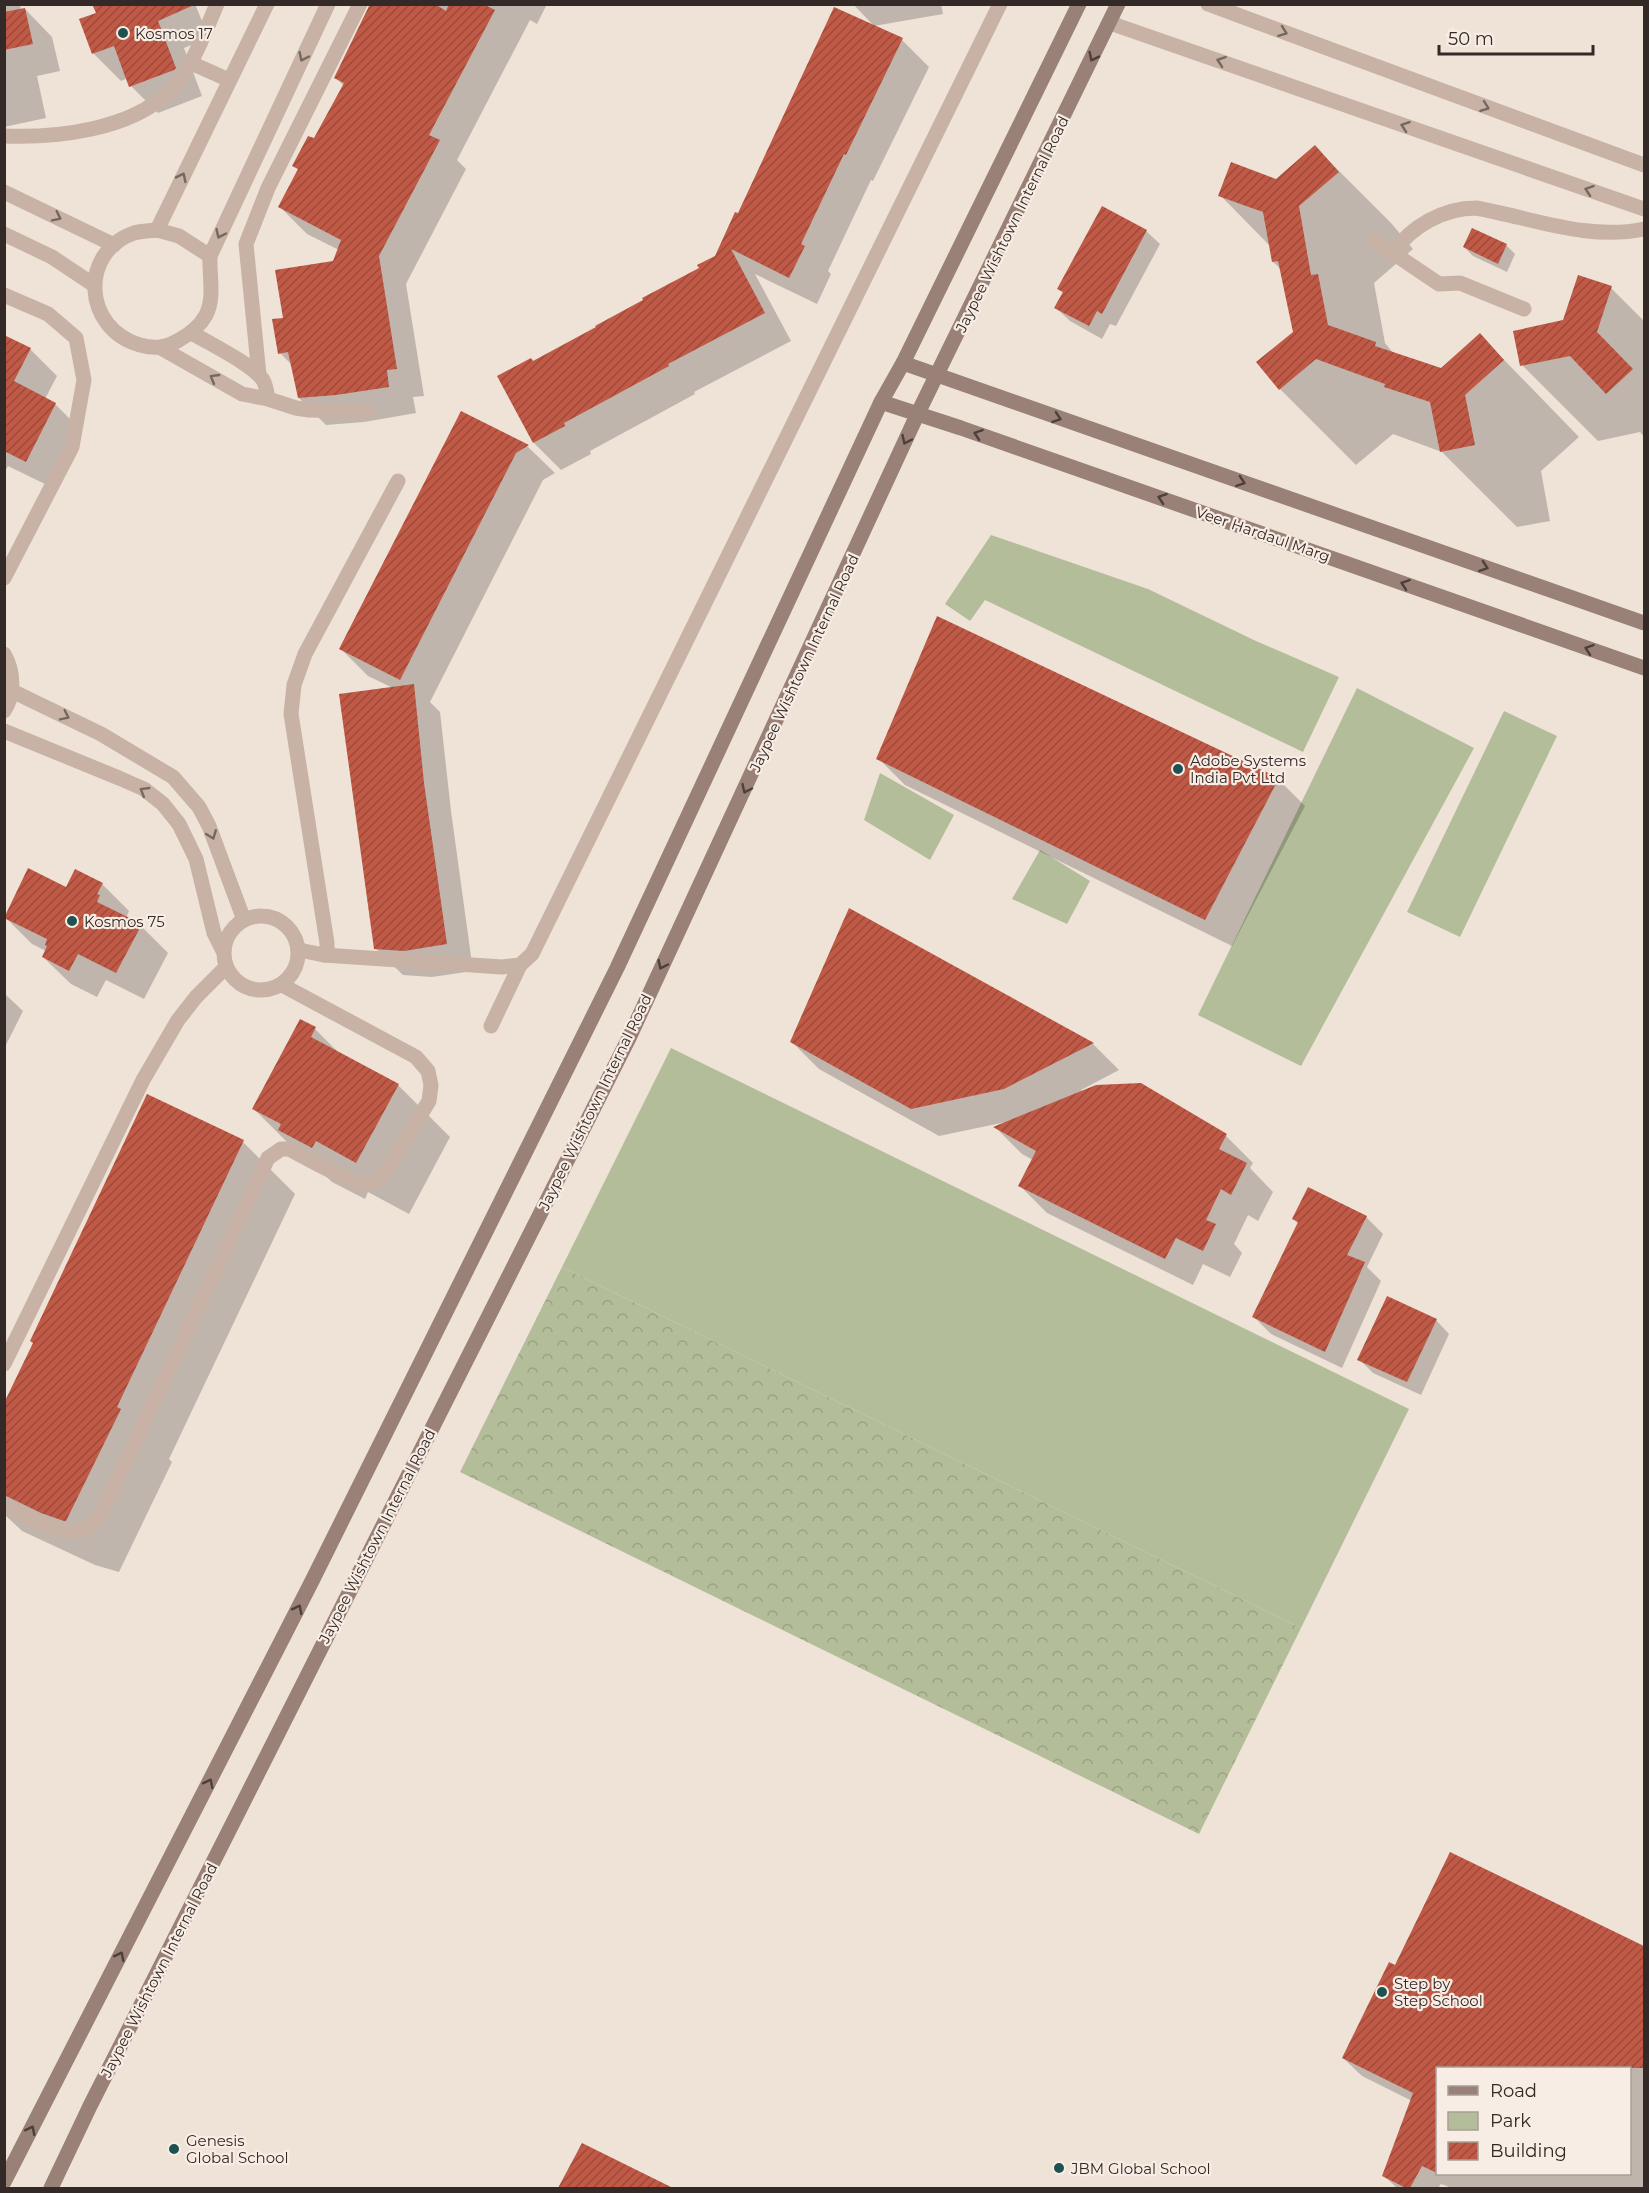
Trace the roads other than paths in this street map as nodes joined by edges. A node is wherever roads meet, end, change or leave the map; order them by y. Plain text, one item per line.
1 (217, 4) edge
2 (267, 4) edge
3 (328, 4) edge
4 (360, 4) edge
5 (1000, 4) edge
6 (1079, 4) edge
7 (1118, 4) edge
8 (1208, 4) edge
9 (1110, 23) junction
10 (191, 63) junction
11 (229, 80) junction
12 (4, 136) edge
13 (1644, 165) edge
14 (4, 192) edge
15 (1644, 209) edge
16 (1644, 229) edge
17 (157, 230) junction
18 (4, 234) edge
19 (1373, 240) dead end
20 (114, 244) junction
21 (1393, 253) junction
22 (210, 256) junction
23 (94, 285) junction
24 (4, 295) edge
25 (1524, 309) dead end
26 (192, 333) junction
27 (161, 348) junction
28 (903, 363) junction
29 (259, 375) junction
30 (938, 376) junction
31 (268, 399) junction
32 (881, 402) junction
33 (368, 411) dead end
34 (918, 413) junction
35 (398, 481) dead end
36 (4, 578) edge
37 (1644, 623) edge
38 (4, 654) edge
39 (1644, 668) edge
40 (12, 691) junction
41 (4, 711) edge
42 (4, 731) edge
43 (244, 920) junction
44 (299, 950) junction
45 (223, 951) junction
46 (324, 954) junction
47 (520, 965) junction
48 (226, 967) junction
49 (282, 985) junction
50 (491, 1026) dead end
51 (4, 1364) edge
52 (4, 1505) edge
53 (4, 2182) edge
54 (51, 2188) edge

1 - 10 street
2 - 11 street
3 -> 22 street
4 - 29 street
5 - 47 street
6 - 28 street
7 - 9 street, Jaypee Wishtown Internal Road
8 -> 13 street
15 -> 9 street
9 -> 30 street, Jaypee Wishtown Internal Road
10 - 11 street
10 - 12 street
17 -> 11 street
14 -> 20 street
16 - 21 street
17 - 20 street
17 - 22 street
18 - 23 street
19 - 21 street
20 - 23 street
21 - 25 street
22 - 26 street
23 - 27 street
24 - 36 street
26 - 27 street
26 - 29 street
31 -> 27 street
28 - 30 street
28 - 32 street
29 - 31 street
30 - 34 street, Jaypee Wishtown Internal Road
30 -> 37 street
31 - 33 street
32 - 34 street, Veer Hardaul Marg
53 -> 32 street
39 -> 34 street, Veer Hardaul Marg
34 -> 54 street, Jaypee Wishtown Internal Road
35 - 46 street
38 - 40 street
40 - 41 street
40 -> 43 street
45 -> 42 street
43 - 44 street
43 - 45 street
44 - 46 street
44 - 49 street
45 - 48 street
46 - 47 street
47 - 50 street
48 - 49 street
48 - 51 street
49 - 52 street

